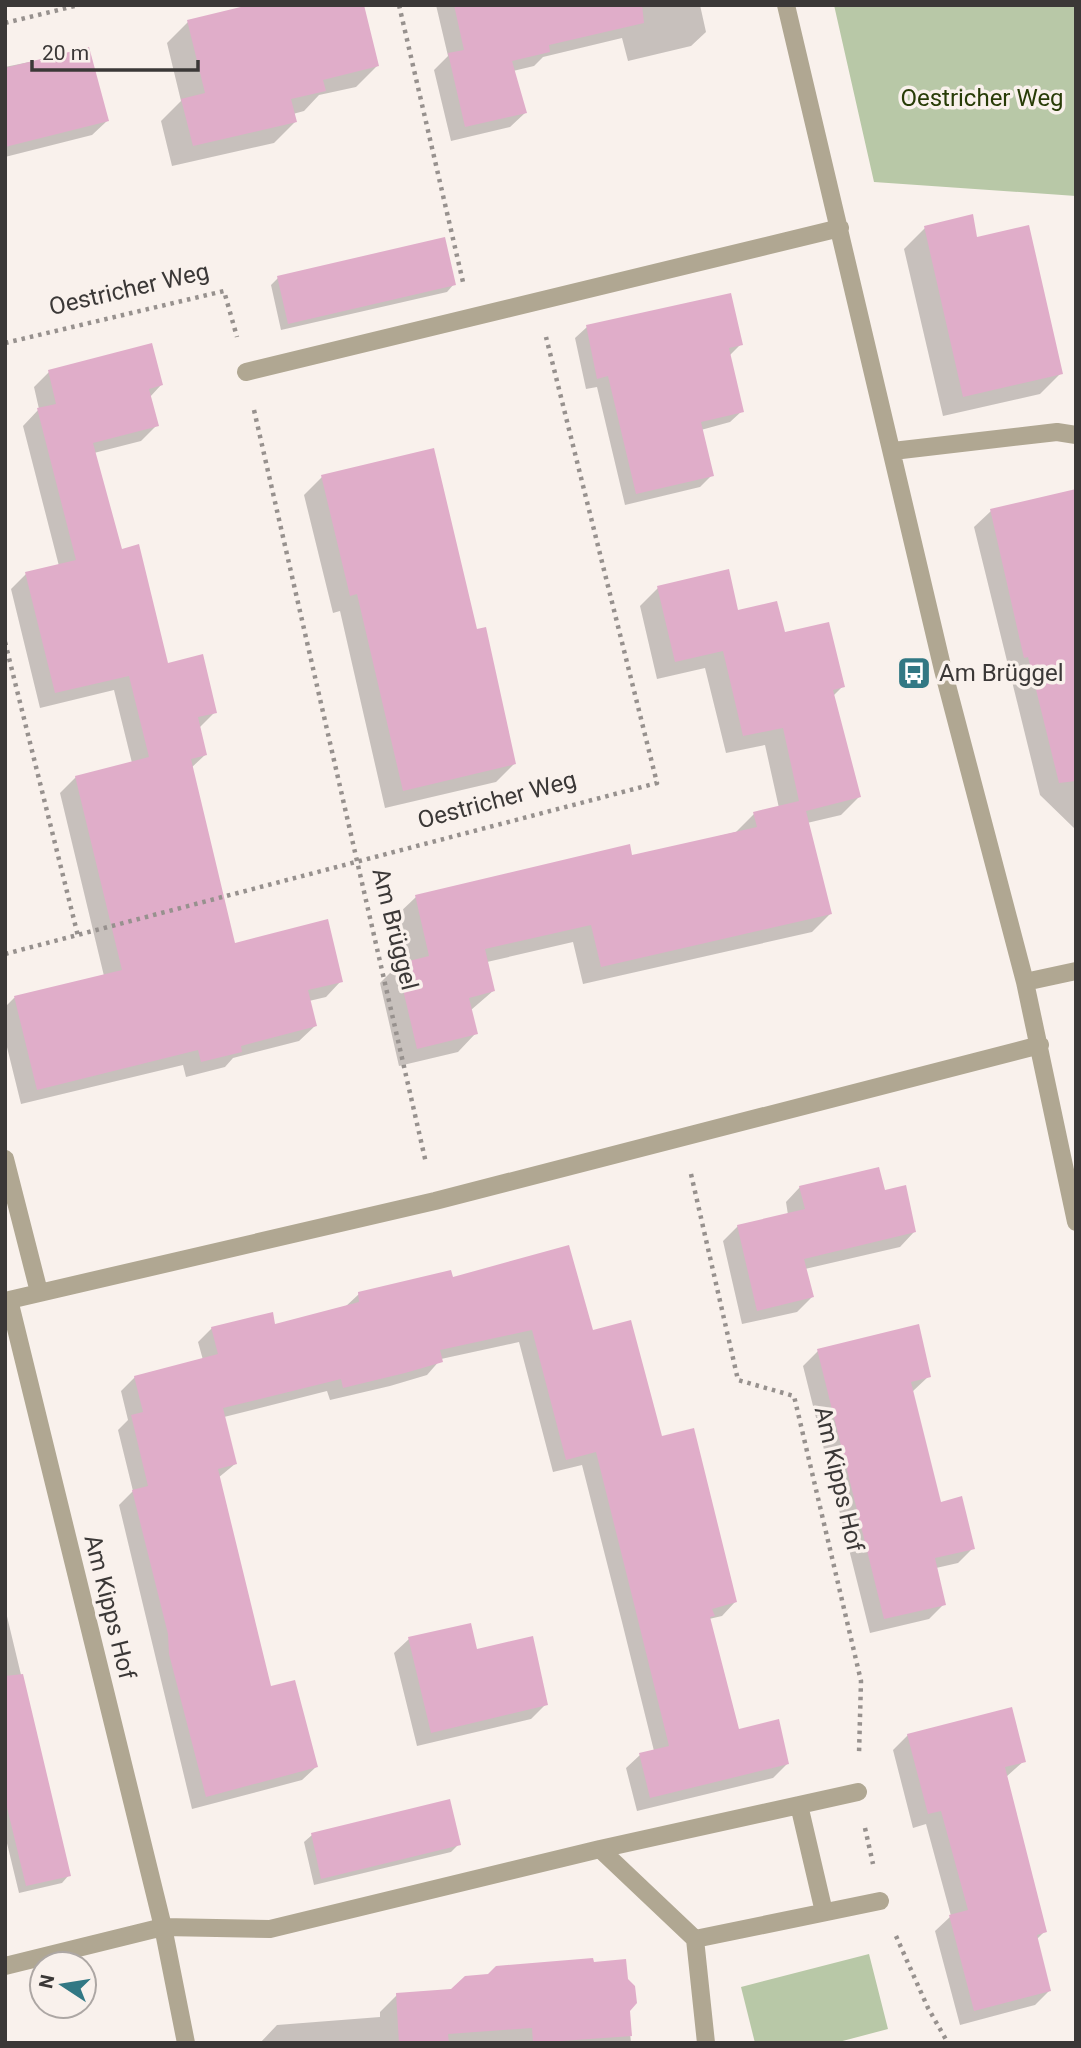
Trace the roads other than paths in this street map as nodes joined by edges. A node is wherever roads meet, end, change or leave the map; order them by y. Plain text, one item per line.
1 (786, 5) edge
2 (840, 228) junction
3 (246, 372) road end
4 (1076, 435) edge
5 (893, 451) junction
6 (1076, 971) edge
7 (1024, 982) junction
8 (1040, 1045) junction
9 (5, 1159) edge
10 (1076, 1222) edge
11 (39, 1293) junction
12 (7, 1300) edge
13 (858, 1792) road end
14 (799, 1805) junction
15 (600, 1849) junction
16 (880, 1901) road end
17 (824, 1912) junction
18 (163, 1927) junction
19 (695, 1939) junction
20 (5, 1966) edge
21 (186, 2043) edge
22 (706, 2043) edge

1 - 2 street
2 - 3 street
2 - 5 street
4 - 5 street
5 - 7 street
6 - 7 street
7 - 8 street
8 - 10 street
8 - 11 street
9 - 11 street
11 - 12 street
12 - 18 street, Am Kipps Hof
13 - 14 street
14 - 15 street
14 - 17 street
15 - 18 street
15 - 19 street
16 - 17 street
17 - 19 street
18 - 20 street
18 - 21 street, Am Kipps Hof
19 - 22 street

